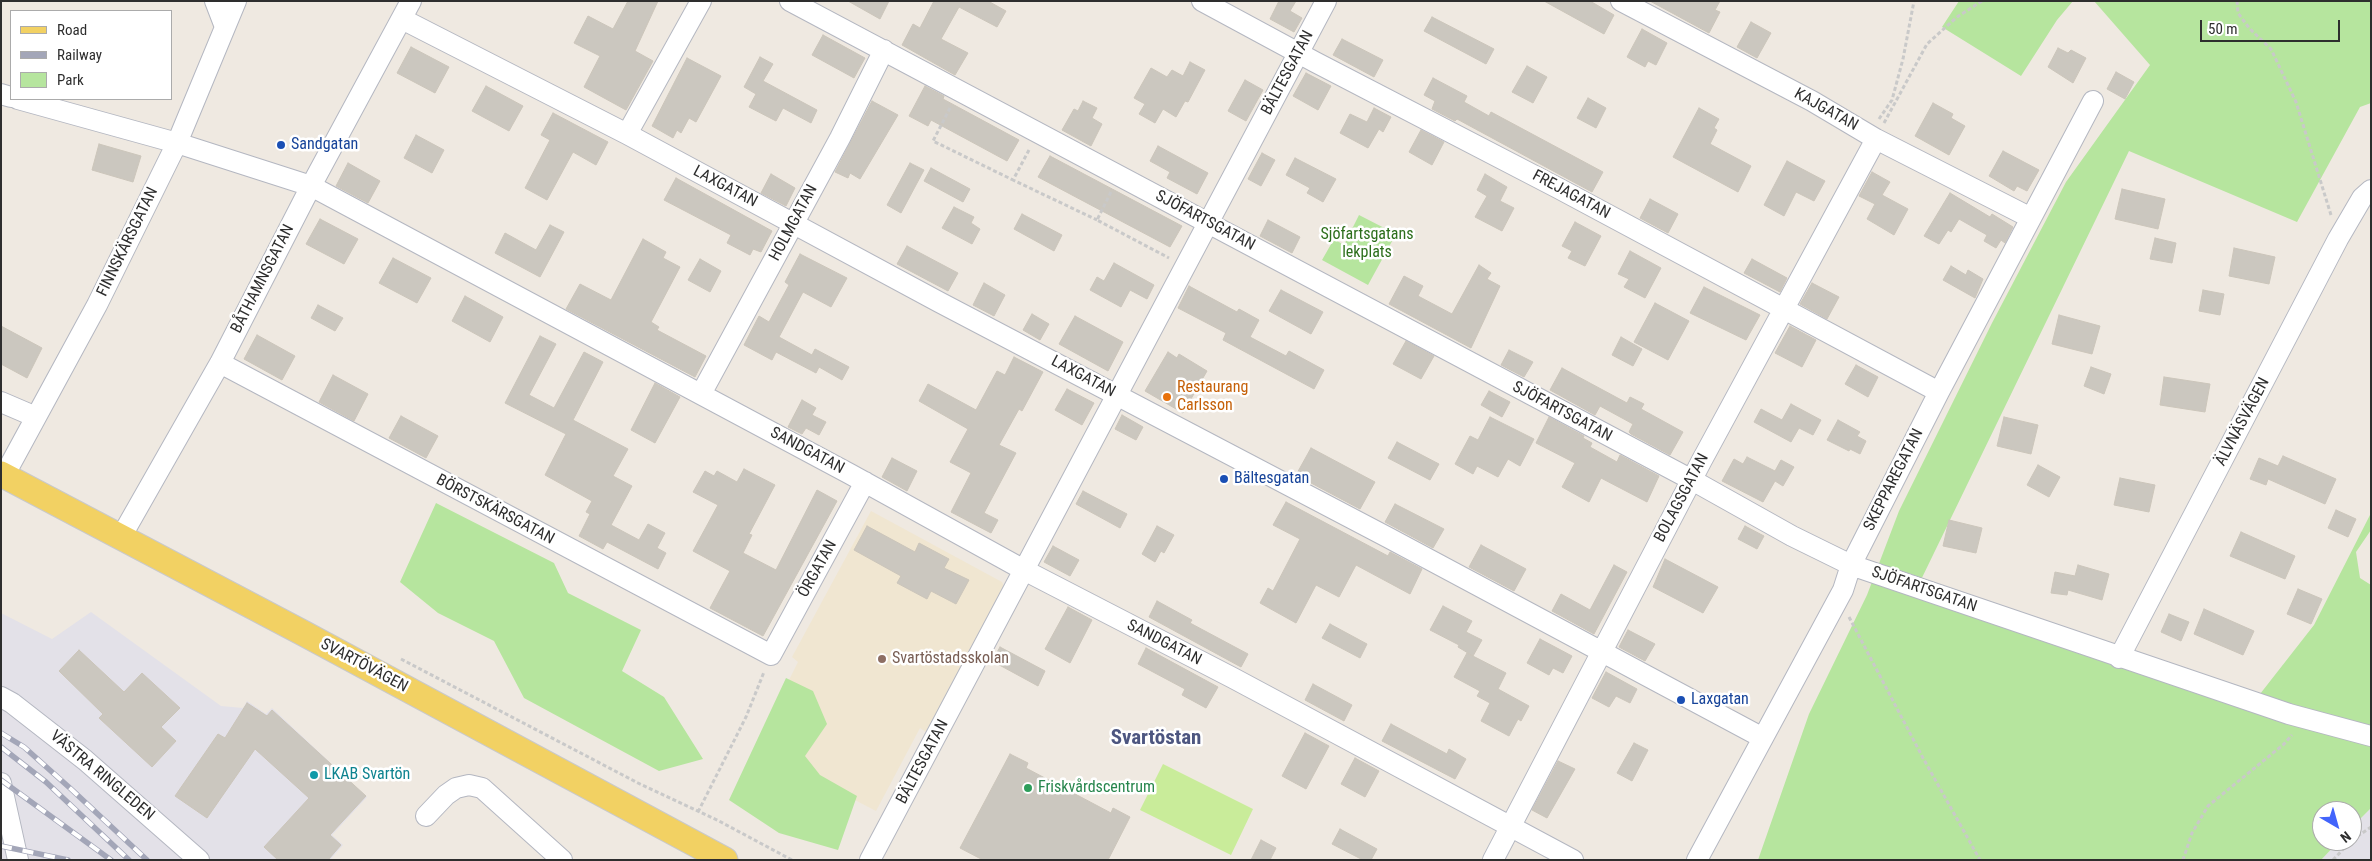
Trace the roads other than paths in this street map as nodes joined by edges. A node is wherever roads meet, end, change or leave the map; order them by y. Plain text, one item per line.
1 (215, 1) edge
2 (236, 1) edge
3 (411, 1) edge
4 (700, 1) edge
5 (790, 1) edge
6 (1202, 1) edge
7 (1326, 1) edge
8 (1621, 1) edge
9 (402, 19) junction
10 (225, 27) junction
11 (884, 50) junction
12 (1298, 54) junction
13 (22, 100) edge
14 (2093, 102) dead end
15 (1877, 130) junction
16 (627, 134) junction
17 (177, 143) junction
18 (311, 186) junction
19 (2371, 190) edge
20 (2031, 218) junction
21 (793, 223) junction
22 (1210, 223) junction
23 (1783, 309) junction
24 (220, 363) junction
25 (1939, 392) junction
26 (701, 394) junction
27 (1118, 396) junction
28 (1, 402) edge
29 (36, 417) junction
30 (3, 475) edge
31 (1692, 480) junction
32 (865, 482) junction
33 (121, 537) junction
34 (1851, 565) junction
35 (1024, 570) junction
36 (1600, 652) junction
37 (771, 655) joint
38 (2119, 658) junction
39 (1, 697) edge
40 (2371, 736) edge
41 (1762, 738) junction
42 (1, 783) edge
43 (426, 816) dead end
44 (1511, 826) junction
45 (18, 860) edge
46 (199, 860) edge
47 (562, 860) edge
48 (725, 860) edge
49 (870, 860) edge
50 (1493, 860) edge
51 (1572, 860) edge
52 (1697, 860) edge

1 - 10 street
2 - 10 street, FINNSKÄRSGATAN
3 - 9 street, BÅTHAMNSGATAN
4 - 16 street
5 - 11 street, SJÖFARTSGATAN
6 - 12 street, FREJAGATAN
7 - 12 street, BÄLTESGATAN
8 - 15 street, KAJGATAN
9 - 16 street, LAXGATAN
9 - 18 street, BÅTHAMNSGATAN
10 - 17 street, FINNSKÄRSGATAN
11 - 21 street, HOLMGATAN
11 - 22 street, SJÖFARTSGATAN
12 - 22 street, BÄLTESGATAN
12 - 23 street, FREJAGATAN
13 - 17 street, SANDGATAN
14 - 20 street, SKEPPAREGATAN
15 - 20 street, KAJGATAN
15 - 23 street, BOLAGSGATAN
16 - 21 street, LAXGATAN
17 - 18 street, SANDGATAN
17 - 29 street, FINNSKÄRSGATAN
18 - 24 street, BÅTHAMNSGATAN
18 - 26 street, SANDGATAN
19 - 38 street, ÄLVNÄSVÄGEN
20 - 25 street, SKEPPAREGATAN
21 - 26 street, HOLMGATAN
21 - 27 street, LAXGATAN
22 - 27 street, BÄLTESGATAN
22 - 31 street, SJÖFARTSGATAN
23 - 25 street, FREJAGATAN
23 - 31 street, BOLAGSGATAN
24 - 33 street, BÅTHAMNSGATAN
24 - 37 street, BÖRSTSKÄRSGATAN
25 - 34 street, SKEPPAREGATAN
26 - 32 street, SANDGATAN
27 - 35 street, BÄLTESGATAN
27 - 36 street, LAXGATAN
28 - 29 street
29 - 30 street, FINNSKÄRSGATAN
30 - 33 main road, SVARTÖVÄGEN
31 - 34 street, SJÖFARTSGATAN
31 - 36 street, BOLAGSGATAN
32 - 35 street, SANDGATAN
32 - 37 street, ÖRGATAN
33 - 48 main road, SVARTÖVÄGEN
34 - 38 street, SJÖFARTSGATAN
34 - 41 street, SKEPPAREGATAN
35 - 44 street, SANDGATAN
35 - 49 street, BÄLTESGATAN
36 - 41 street, LAXGATAN
36 - 44 street, BOLAGSGATAN
38 - 40 street, SJÖFARTSGATAN
39 - 46 street, VÄSTRA RINGLEDEN
41 - 52 street, SKEPPAREGATAN
42 - 45 street
43 - 47 street
44 - 50 street, BOLAGSGATAN
44 - 51 street, SANDGATAN

